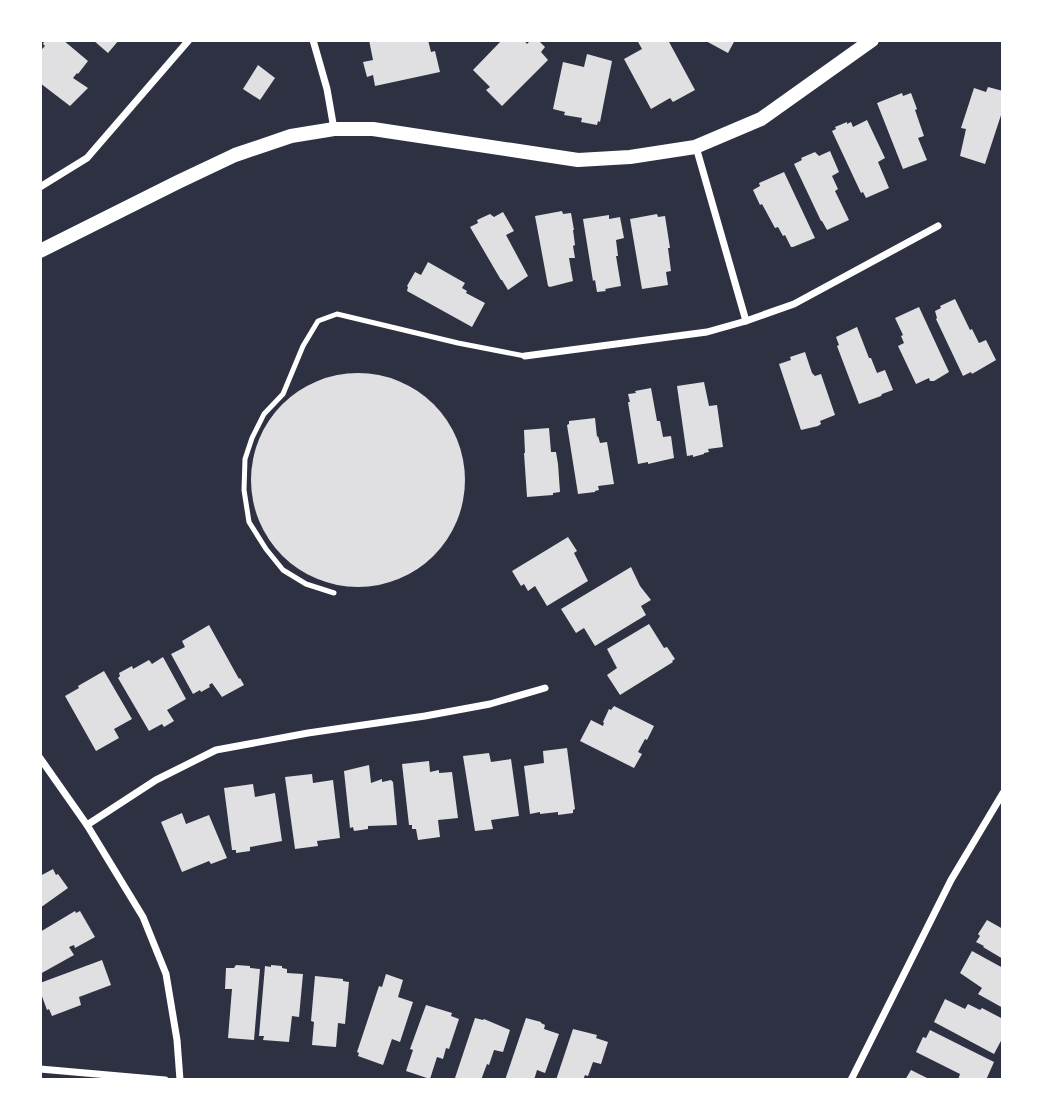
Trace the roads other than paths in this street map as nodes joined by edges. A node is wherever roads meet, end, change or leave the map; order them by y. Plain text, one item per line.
1 (189, 40) edge
2 (313, 40) edge
3 (873, 40) edge
4 (334, 129) junction
5 (695, 147) junction
6 (40, 187) edge
7 (938, 226) dead end
8 (40, 251) edge
9 (746, 321) junction
10 (524, 356) joint
11 (334, 593) dead end
12 (545, 688) dead end
13 (40, 758) edge
14 (1003, 793) edge
15 (87, 825) junction
16 (40, 1069) edge
17 (165, 1080) edge
18 (180, 1080) edge
19 (851, 1080) edge

1 - 6 street
2 - 4 street
3 - 5 main road
4 - 5 main road
4 - 8 main road
5 - 9 street
7 - 9 street
9 - 10 street
10 - 11 lane
12 - 15 street
13 - 15 street
14 - 19 street
15 - 18 street
16 - 17 street

